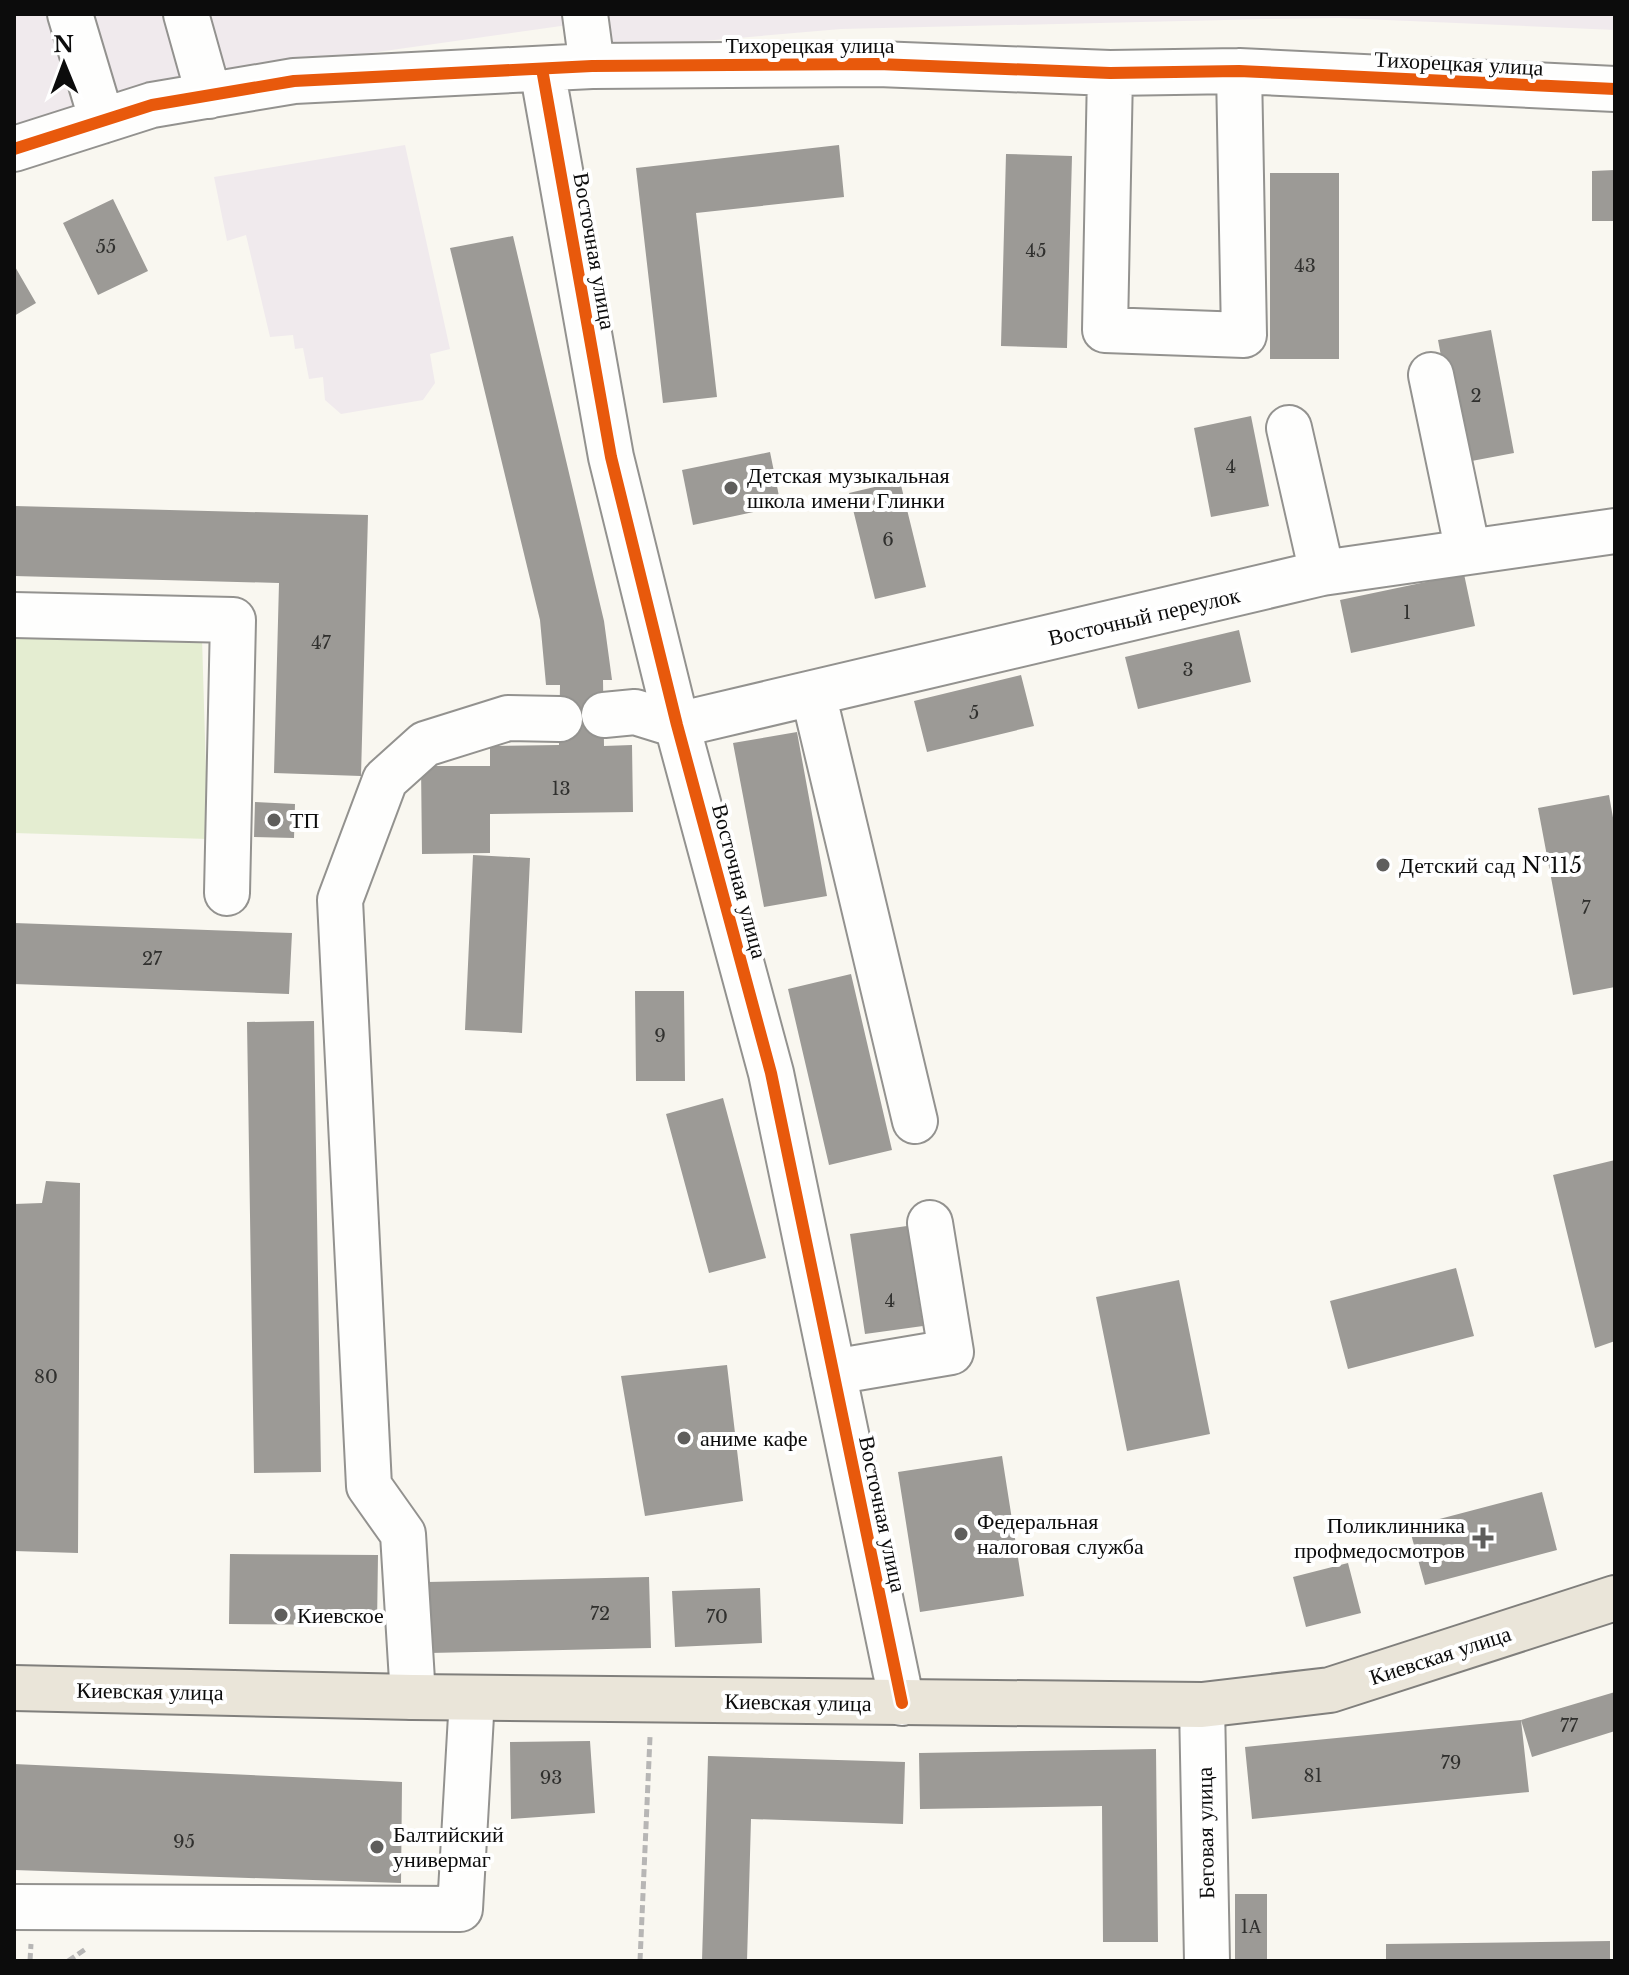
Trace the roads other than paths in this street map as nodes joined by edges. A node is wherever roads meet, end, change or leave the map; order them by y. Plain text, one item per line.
1 (70, 14) edge
2 (186, 14) edge
3 (585, 14) edge
4 (592, 66) junction
5 (542, 69) junction
6 (1239, 71) junction
7 (1110, 73) junction
8 (1615, 89) edge
9 (209, 96) junction
10 (102, 121) junction
11 (14, 149) edge
12 (1431, 375) dead end
13 (1289, 428) dead end
14 (1615, 531) edge
15 (1468, 552) junction
16 (1322, 573) junction
17 (14, 615) edge
18 (813, 693) junction
19 (604, 715) dead end
20 (560, 719) dead end
21 (677, 725) junction
22 (227, 893) dead end
23 (915, 1121) dead end
24 (930, 1223) dead end
25 (833, 1372) junction
26 (1615, 1598) edge
27 (14, 1688) edge
28 (413, 1697) junction
29 (472, 1698) junction
30 (902, 1703) junction
31 (1202, 1705) junction
32 (14, 1907) edge
33 (1207, 1961) edge

1 - 10 street
2 - 9 street
3 - 4 street
4 - 5 street, Тихорецкая улица
4 - 7 street, Тихорецкая улица
5 - 9 street, Тихорецкая улица
5 - 21 street, Восточная улица
6 - 7 street, Тихорецкая улица
6 - 7 street
6 - 8 street, Тихорецкая улица
9 - 10 street, Тихорецкая улица
10 - 11 street, Тихорецкая улица
12 - 15 street
13 - 16 street
14 - 15 street, Восточный переулок
15 - 16 street, Восточный переулок
16 - 18 street, Восточный переулок
17 - 22 street
18 - 21 street, Восточный переулок
18 - 23 street
19 - 21 street
20 - 28 street
21 - 25 street, Восточная улица
24 - 25 street
25 - 30 street, Восточная улица
26 - 31 main road, Киевская улица
27 - 28 main road, Киевская улица
28 - 29 main road, Киевская улица
29 - 30 main road, Киевская улица
29 - 32 street
30 - 31 main road, Киевская улица
31 - 33 street, Беговая улица

